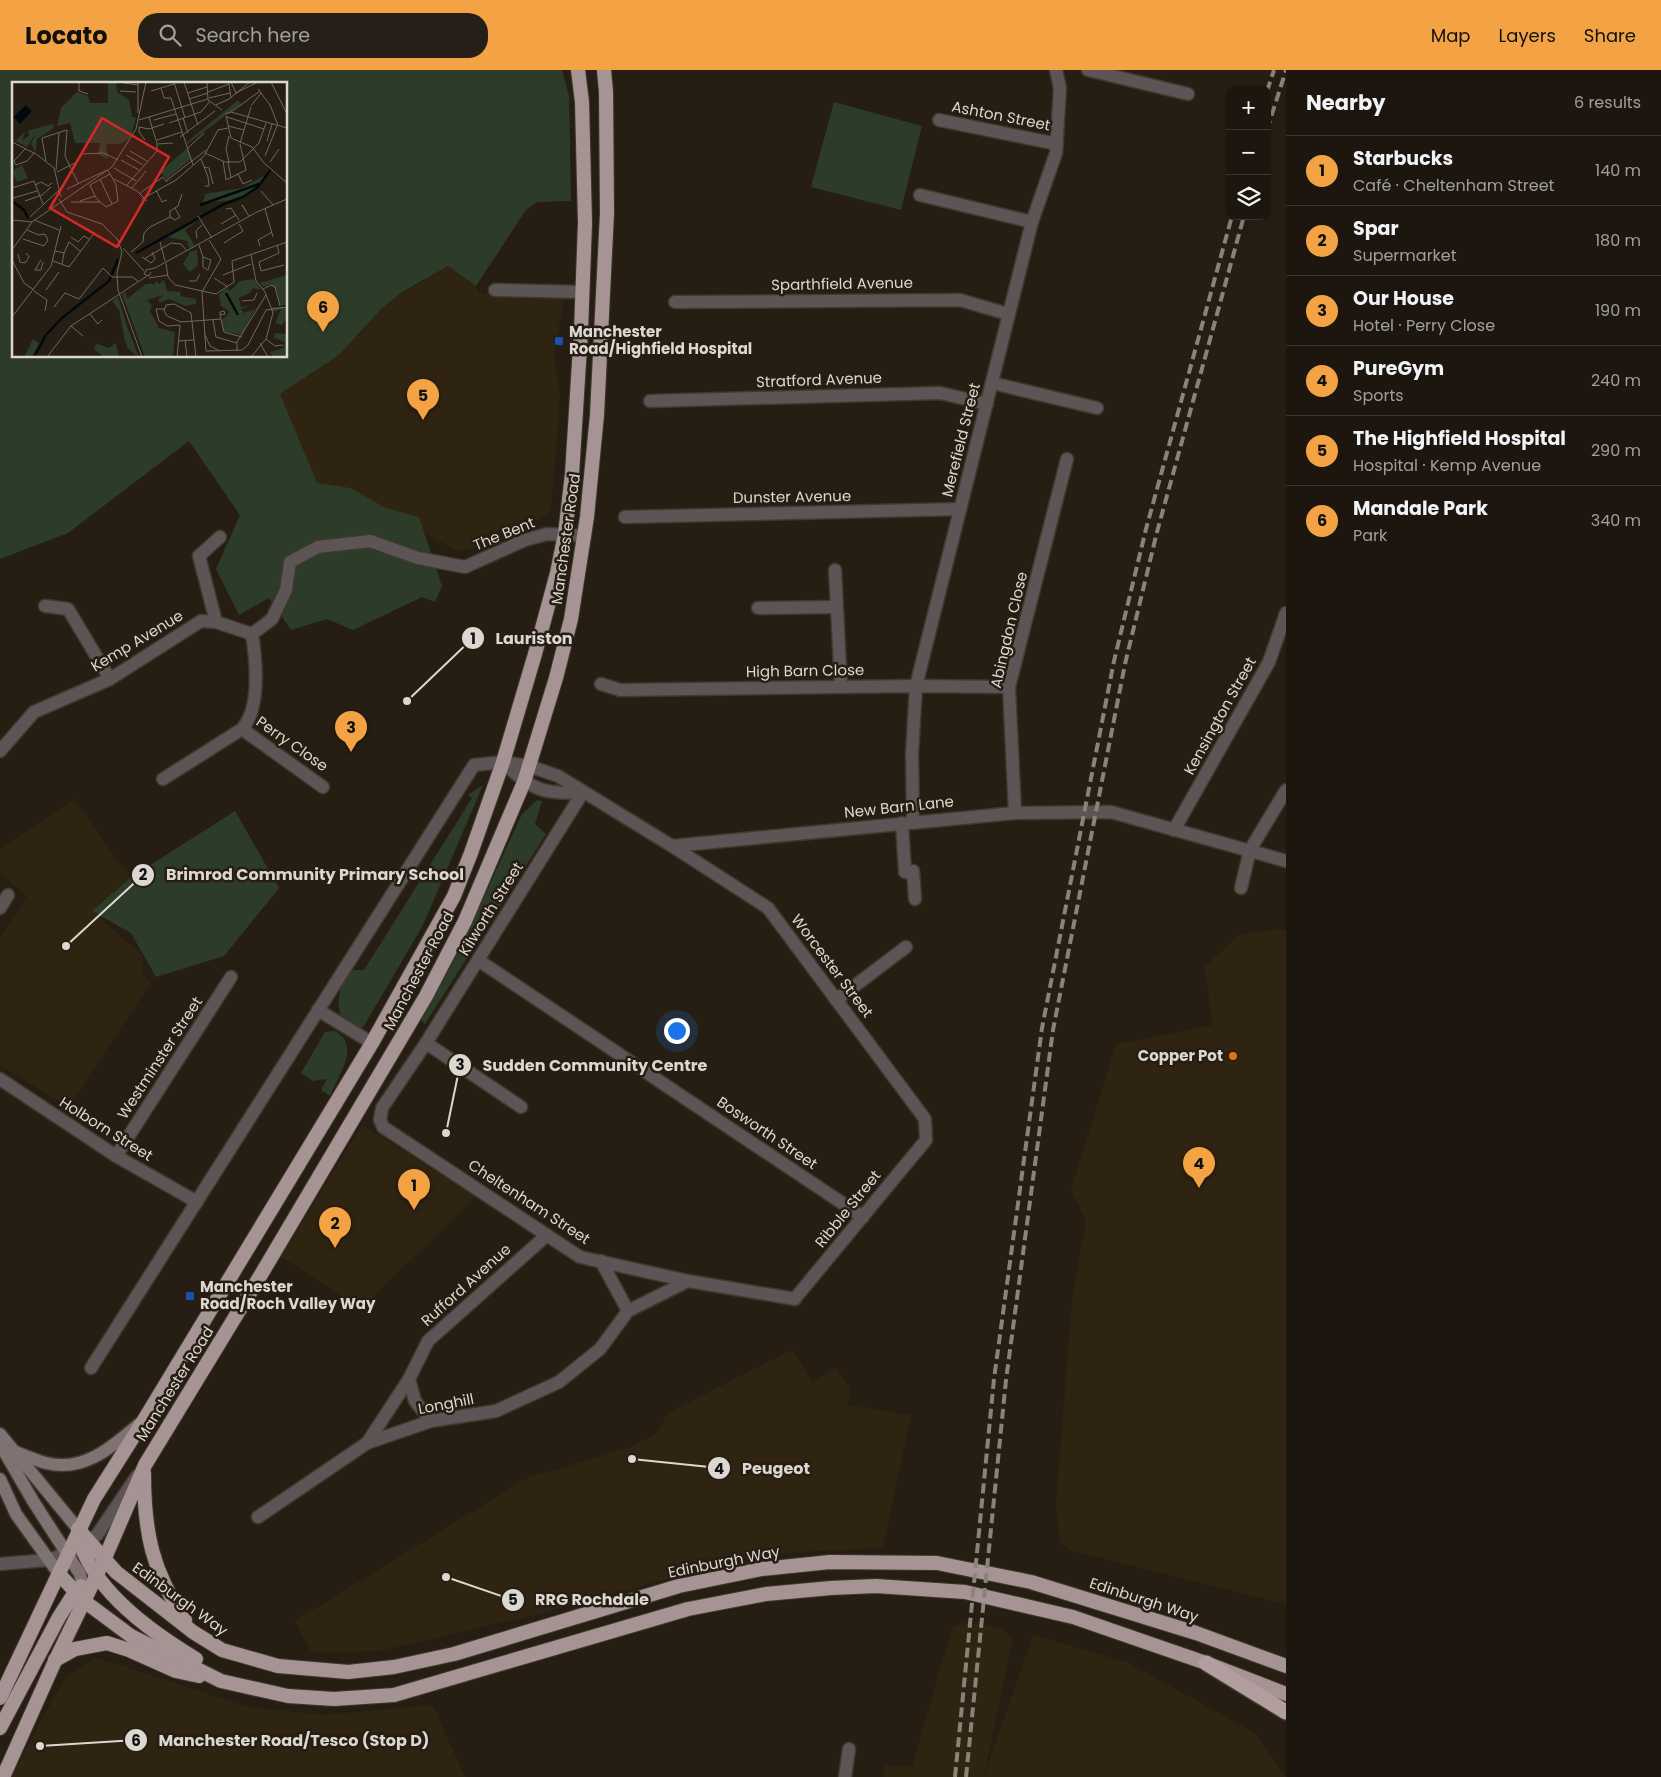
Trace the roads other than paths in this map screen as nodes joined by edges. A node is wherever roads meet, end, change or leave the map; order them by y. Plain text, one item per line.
1 (578, 70) edge
2 (604, 70) edge
3 (1056, 70) edge
4 (1088, 70) edge
5 (1188, 94) dead end
6 (939, 120) dead end
7 (1057, 144) junction
8 (920, 195) dead end
9 (1032, 222) junction
10 (495, 290) dead end
11 (583, 292) junction
12 (674, 302) dead end
13 (1008, 314) junction
14 (992, 383) junction
15 (650, 401) dead end
16 (987, 404) junction
17 (1097, 408) dead end
18 (1067, 459) dead end
19 (960, 509) junction
20 (625, 517) dead end
21 (565, 534) junction
22 (585, 536) junction
23 (220, 537) dead end
24 (835, 570) dead end
25 (45, 606) dead end
26 (836, 607) junction
27 (758, 608) dead end
28 (1286, 613) edge
29 (216, 622) junction
30 (252, 634) junction
31 (110, 679) junction
32 (601, 684) dead end
33 (841, 686) junction
34 (916, 686) junction
35 (1010, 687) junction
36 (242, 729) junction
37 (2, 743) edge
38 (503, 762) junction
39 (529, 766) junction
40 (163, 779) dead end
41 (524, 782) junction
42 (323, 786) dead end
43 (1286, 790) edge
44 (584, 792) junction
45 (1015, 812) junction
46 (908, 822) junction
47 (1174, 830) junction
48 (672, 846) junction
49 (1250, 850) junction
50 (1286, 861) edge
51 (1241, 888) dead end
52 (8, 895) dead end
53 (915, 899) dead end
54 (0, 908) edge
55 (906, 947) dead end
56 (478, 960) junction
57 (231, 977) dead end
58 (836, 1000) junction
59 (318, 1010) junction
60 (372, 1043) junction
61 (426, 1044) junction
62 (0, 1079) edge
63 (521, 1107) dead end
64 (926, 1140) joint
65 (116, 1156) junction
66 (197, 1202) junction
67 (862, 1217) junction
68 (547, 1235) junction
69 (601, 1261) junction
70 (688, 1281) junction
71 (795, 1299) joint
72 (628, 1310) junction
73 (91, 1368) dead end
74 (409, 1380) junction
75 (144, 1420) junction
76 (431, 1421) junction
77 (367, 1443) junction
78 (4, 1445) edge
79 (144, 1465) junction
80 (0, 1479) edge
81 (258, 1517) dead end
82 (78, 1529) junction
83 (85, 1544) junction
84 (67, 1554) junction
85 (47, 1560) junction
86 (104, 1560) junction
87 (0, 1564) edge
88 (116, 1572) junction
89 (59, 1574) junction
90 (96, 1577) junction
91 (81, 1592) junction
92 (193, 1632) junction
93 (55, 1661) junction
94 (1206, 1663) junction
95 (1286, 1666) edge
96 (221, 1681) junction
97 (262, 1691) junction
98 (1286, 1694) edge
99 (0, 1698) edge
100 (1286, 1712) edge
101 (0, 1728) edge
102 (849, 1749) dead end
103 (3, 1777) edge
104 (845, 1777) edge

1 - 11 highway, Manchester Road
2 - 22 highway, Manchester Road
3 - 7 street, Merefield Street
4 - 5 street
6 - 7 street, Ashton Street
7 - 9 street, Merefield Street
8 - 9 street
9 - 13 street, Merefield Street
10 - 11 street
11 - 21 highway, Manchester Road
12 - 13 street, Sparthfield Avenue
13 - 14 street, Merefield Street
14 - 16 street, Merefield Street
14 - 17 street
15 - 16 street, Stratford Avenue
16 - 19 street, Merefield Street
18 - 35 street, Abingdon Close
19 - 20 street, Dunster Avenue
19 - 34 street, Merefield Street
21 - 22 street, The Bent
21 - 30 street, The Bent
21 - 38 highway, Manchester Road
22 - 39 highway, Manchester Road
23 - 29 street
24 - 26 street
25 - 31 street
26 - 27 street
26 - 33 street
28 - 47 street, Kensington Street
29 - 30 street, Kemp Avenue
29 - 31 street, Kemp Avenue
30 - 36 street
31 - 37 street, Kemp Avenue
32 - 33 street, High Barn Close
33 - 34 street, High Barn Close
34 - 35 street, High Barn Close
34 - 46 street, Merefield Street
35 - 45 street, Abingdon Close
36 - 40 street
36 - 42 street, Perry Close
38 - 39 street
38 - 41 street
38 - 59 street
38 - 60 highway, Manchester Road
39 - 41 highway, Manchester Road
39 - 44 street
41 - 44 street
41 - 79 highway, Manchester Road
43 - 49 street
44 - 48 street
44 - 56 street, Kilworth Street
45 - 46 street, New Barn Lane
45 - 47 street, New Barn Lane
46 - 48 street, New Barn Lane
46 - 53 street, Merefield Street
47 - 49 street, New Barn Lane
48 - 58 street, Worcester Street
49 - 50 street, New Barn Lane
49 - 51 street
52 - 54 street
55 - 58 street
56 - 61 street, Kilworth Street
56 - 67 street, Bosworth Street
57 - 65 street, Westminster Street
58 - 64 street, Worcester Street
59 - 60 street
59 - 66 street
60 - 75 highway, Manchester Road
61 - 63 street
61 - 68 street, Cheltenham Street
62 - 65 street, Holborn Street
64 - 67 street, Ribble Street
65 - 66 street, Holborn Street
66 - 73 street
67 - 71 street, Ribble Street
68 - 69 street, Cheltenham Street
68 - 74 street, Rufford Avenue
69 - 70 street, Cheltenham Street
69 - 72 street
70 - 71 street, Cheltenham Street
70 - 72 street
72 - 76 street, Longhill
74 - 76 street
74 - 77 street, Rufford Avenue
75 - 78 main road
75 - 82 highway, Manchester Road
76 - 77 street, Longhill
77 - 81 street, Longhill
78 - 82 main road
78 - 84 main road
79 - 83 street
79 - 86 highway, Manchester Road
79 - 92 highway
80 - 85 main road
82 - 83 highway, Edinburgh Way
82 - 84 highway, Manchester Road
83 - 84 street
83 - 86 highway, Edinburgh Way
83 - 90 highway, Edinburgh Way
84 - 85 street
84 - 89 highway, Manchester Road
84 - 91 main road
85 - 87 street
85 - 89 main road
86 - 88 highway, Edinburgh Way
86 - 90 highway, Manchester Road
88 - 90 highway
88 - 92 highway, Edinburgh Way
89 - 91 highway, Edinburgh Way
89 - 99 highway, Manchester Road
90 - 91 highway, Manchester Road
90 - 97 highway, Edinburgh Way
91 - 93 highway, Manchester Road
91 - 96 highway, Edinburgh Way
91 - 101 highway
92 - 95 highway, Edinburgh Way
93 - 96 highway
93 - 103 highway, Manchester Road
94 - 97 highway, Edinburgh Way
94 - 98 highway, Edinburgh Way
94 - 100 highway
96 - 97 highway, Edinburgh Way
102 - 104 street

